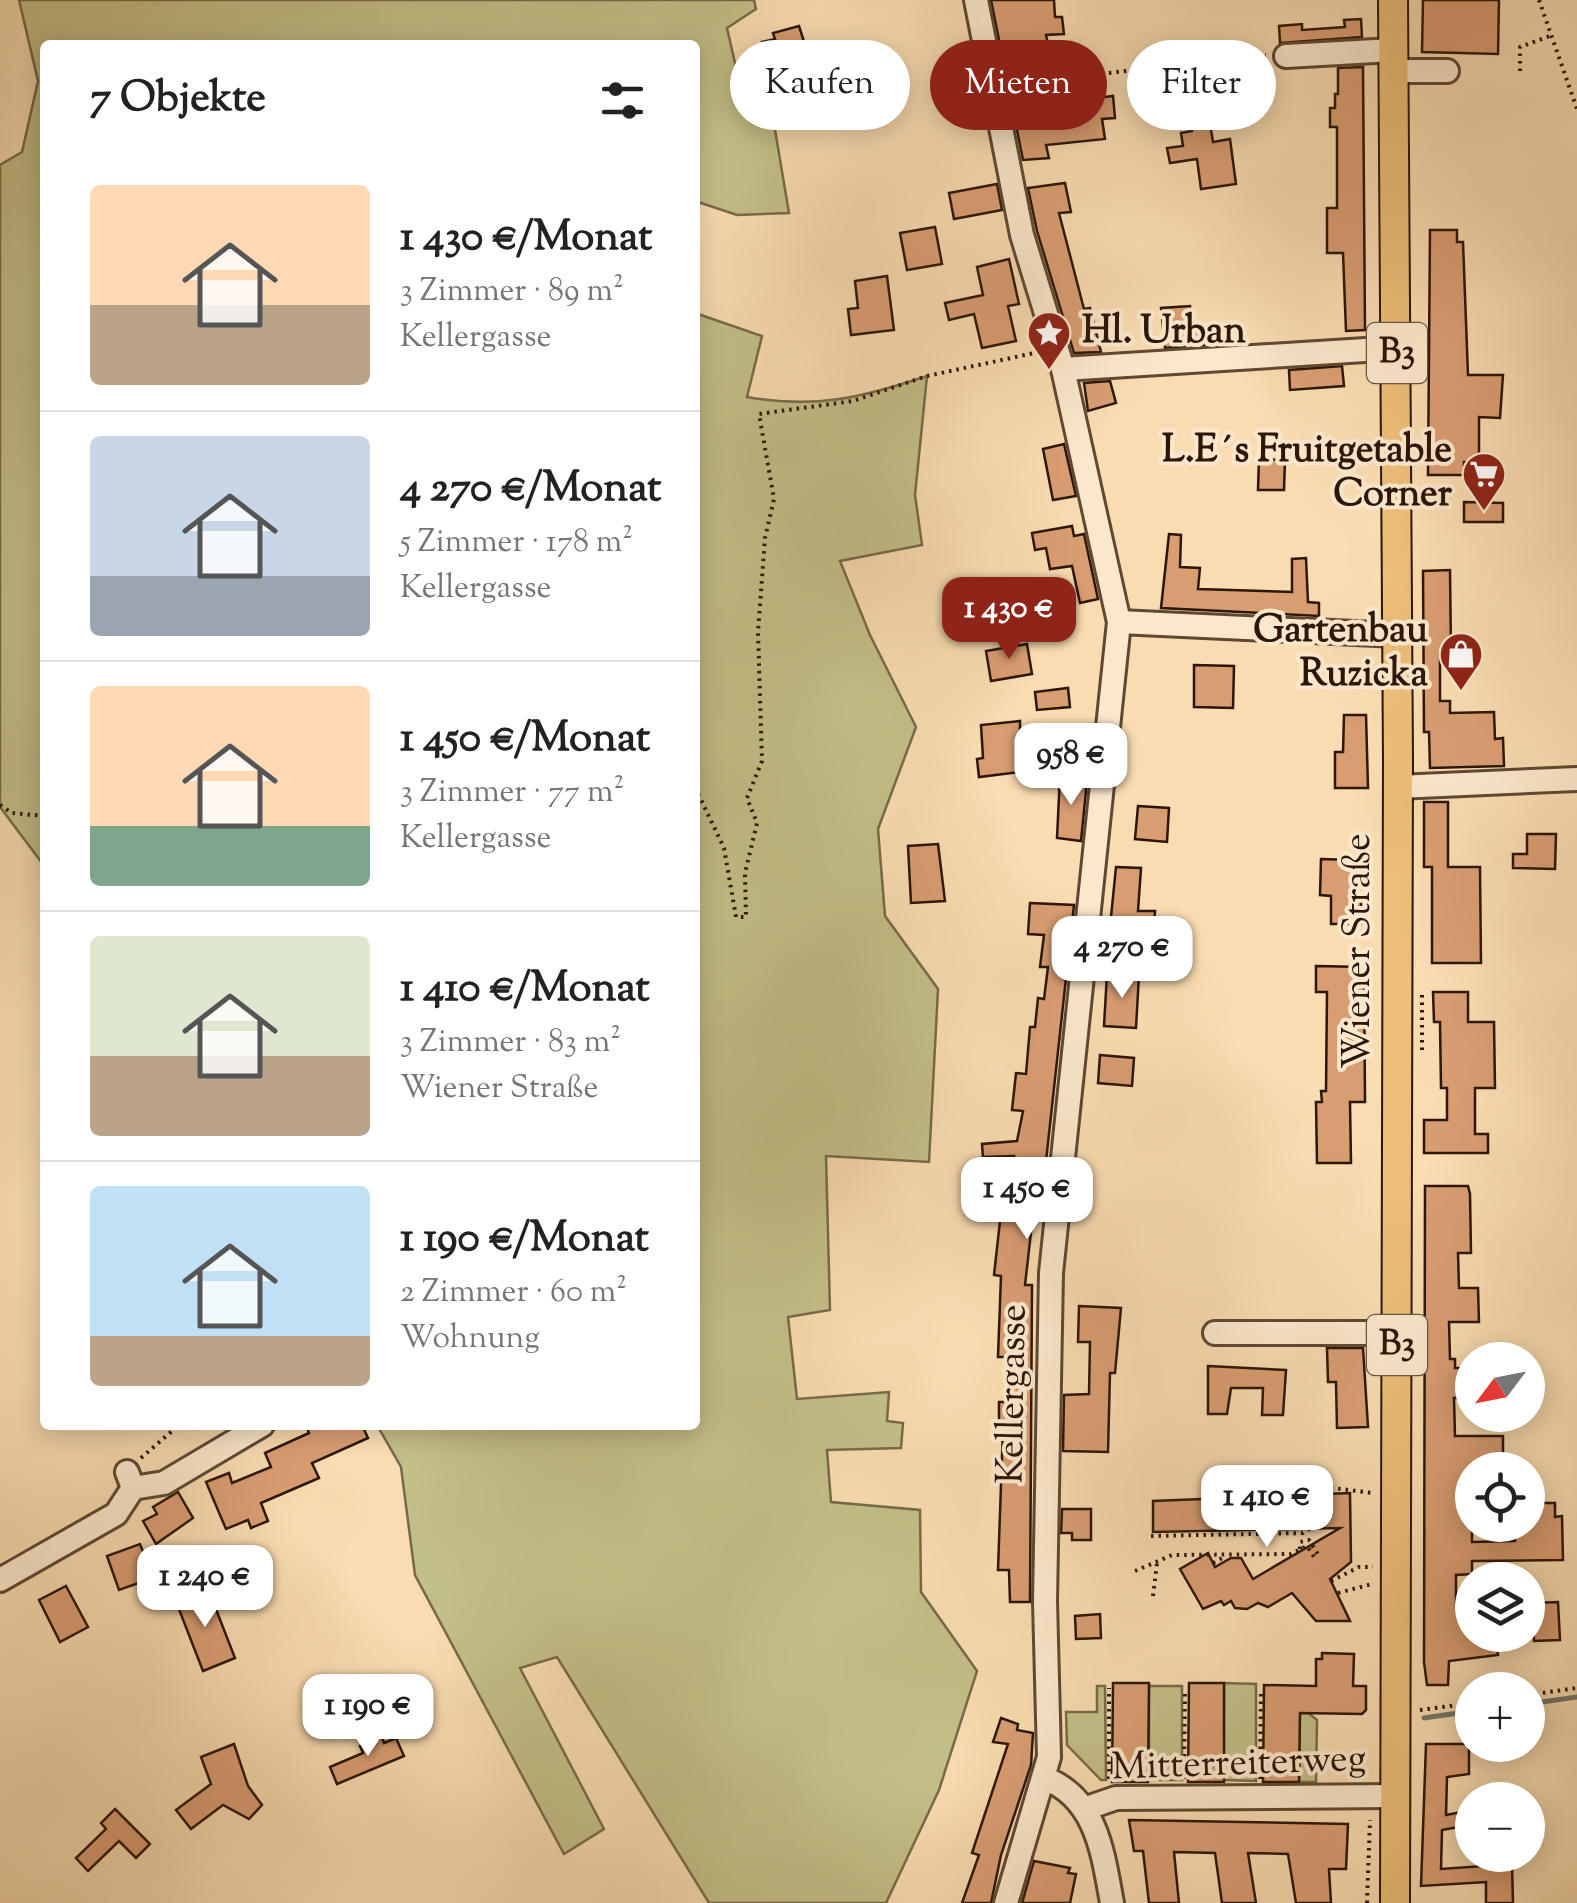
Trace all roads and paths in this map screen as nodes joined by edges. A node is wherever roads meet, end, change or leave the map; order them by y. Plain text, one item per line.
1 (976, 0) edge
2 (1393, 0) edge
3 (1540, 0) edge
4 (1550, 36) junction
5 (984, 40) edge
6 (1286, 56) joint
7 (1393, 61) junction
8 (1447, 71) dead end
9 (1520, 71) dead end
10 (1107, 74) edge
11 (1577, 108) edge
12 (1002, 130) edge
13 (1397, 348) junction
14 (1060, 358) junction
15 (1118, 622) junction
16 (1397, 635) junction
17 (1577, 779) edge
18 (1397, 788) junction
19 (700, 798) edge
20 (0, 805) edge
21 (40, 816) edge
22 (1215, 1332) dead end
23 (1397, 1333) junction
24 (174, 1430) edge
25 (254, 1430) edge
26 (130, 1479) junction
27 (1396, 1492) junction
28 (1152, 1536) dead end
29 (1228, 1554) junction
30 (1318, 1556) dead end
31 (1156, 1563) junction
32 (1214, 1563) dead end
33 (1376, 1567) dead end
34 (1135, 1571) dead end
35 (0, 1580) edge
36 (1331, 1581) dead end
37 (1376, 1583) dead end
38 (1338, 1594) dead end
39 (1153, 1596) dead end
40 (1110, 1688) dead end
41 (1185, 1688) dead end
42 (1577, 1688) edge
43 (1261, 1689) dead end
44 (1545, 1693) edge
45 (1455, 1705) edge
46 (1396, 1714) junction
47 (1044, 1778) junction
48 (1396, 1796) junction
49 (1260, 1797) junction
50 (1184, 1798) junction
51 (1109, 1799) junction
52 (1084, 1809) junction
53 (1006, 1903) edge
54 (1112, 1903) edge
55 (1395, 1903) edge

1 - 5 street, Kellergasse
2 - 7 main road, Wiener Straße / B3
3 - 4 path
4 - 9 path
4 - 11 path
6 - 7 street
6 - 10 path
7 - 8 street
7 - 13 main road, Wiener Straße / B3
12 - 14 street, Kellergasse
13 - 14 street
13 - 16 main road, Wiener Straße / B3
14 - 15 street, Kellergasse
14 - 19 path
15 - 16 street
15 - 47 street, Kellergasse
16 - 18 main road, Wiener Straße / B3
17 - 18 street
18 - 23 main road, Wiener Straße / B3
20 - 21 path
22 - 23 street
23 - 27 main road, Wiener Straße / B3
24 - 26 path
25 - 26 street
26 - 35 street
27 - 28 path
27 - 46 main road, Wiener Straße / B3
29 - 30 path
29 - 31 path
29 - 32 path
31 - 34 path
31 - 39 path
33 - 36 path
37 - 38 path
40 - 51 path
41 - 50 path
42 - 44 path
43 - 49 path
45 - 46 path
46 - 48 main road, Wiener Straße / B3
47 - 52 street
47 - 53 street, Kellergasse
48 - 49 street, Mitterreiterweg
48 - 55 main road, Wiener Straße / B3
49 - 50 street, Mitterreiterweg
50 - 51 street, Mitterreiterweg
51 - 52 street, Mitterreiterweg
52 - 54 street

